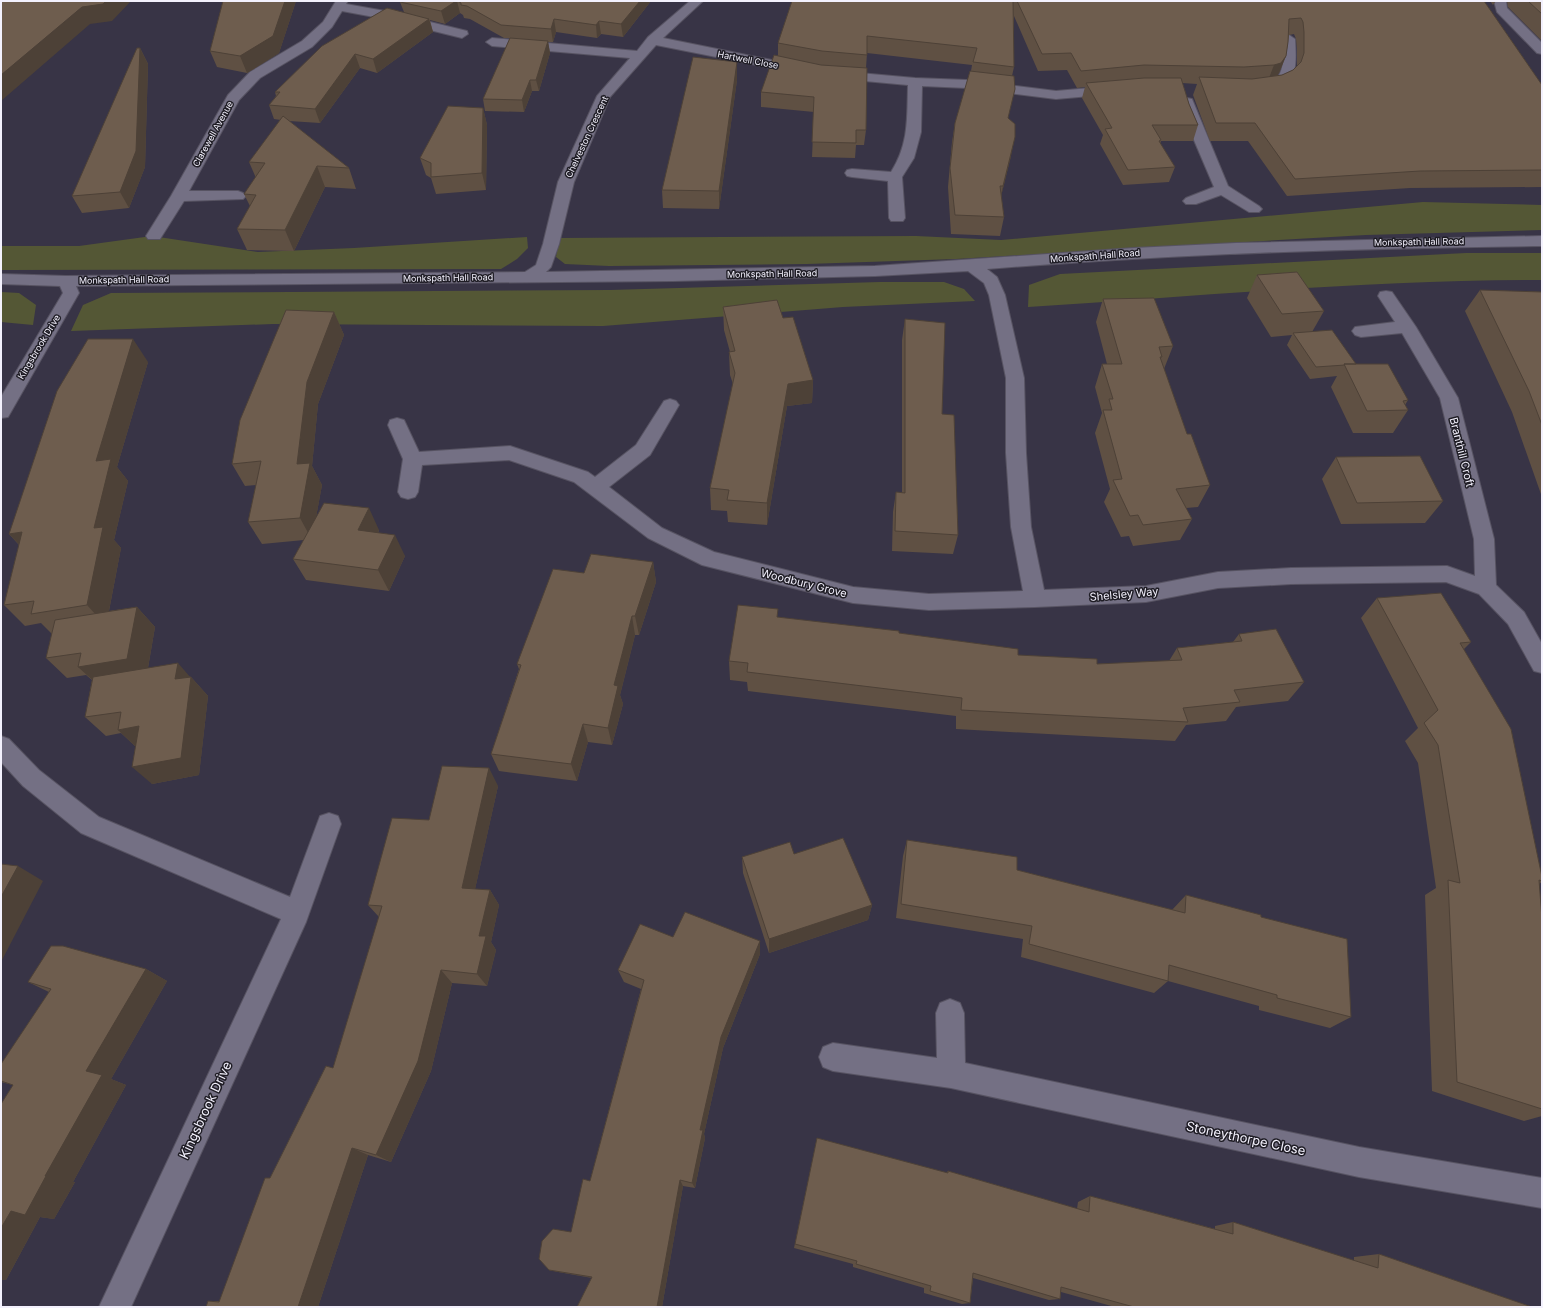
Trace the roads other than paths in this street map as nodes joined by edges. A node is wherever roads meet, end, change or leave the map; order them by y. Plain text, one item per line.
1 (697, 1) edge
2 (1500, 1) edge
3 (340, 4) edge
4 (462, 34) dead end
5 (1289, 39) edge
6 (653, 40) junction
7 (492, 42) dead end
8 (1542, 50) edge
9 (640, 55) junction
10 (915, 82) junction
11 (1183, 88) edge
12 (1125, 89) edge
13 (1258, 89) edge
14 (852, 173) dead end
15 (895, 177) junction
16 (1222, 189) junction
17 (179, 196) junction
18 (238, 196) dead end
19 (1191, 201) dead end
20 (1254, 209) dead end
21 (897, 218) dead end
22 (154, 236) dead end
23 (1542, 241) edge
24 (973, 266) junction
25 (530, 277) junction
26 (1, 279) edge
27 (66, 281) junction
28 (1386, 296) dead end
29 (1407, 327) junction
30 (1361, 331) dead end
31 (670, 405) dead end
32 (1, 412) edge
33 (397, 425) dead end
34 (413, 459) junction
35 (596, 486) junction
36 (408, 492) dead end
37 (1486, 588) junction
38 (1035, 599) junction
39 (1542, 664) edge
40 (1, 746) edge
41 (329, 824) dead end
42 (298, 913) junction
43 (950, 1013) dead end
44 (833, 1057) dead end
45 (951, 1074) junction
46 (1542, 1193) edge
47 (115, 1307) edge

1 - 6 street, Chelveston Crescent
2 - 8 street
3 - 4 street
3 - 17 street, Clarewell Avenue
5 - 13 street
6 - 9 street, Chelveston Crescent
6 - 10 street, Hartwell Close
7 - 9 street
9 - 25 street, Chelveston Crescent
10 - 12 street, Hartwell Close
10 - 15 street
11 - 16 street
14 - 15 street
15 - 21 street
16 - 19 street
16 - 20 street
17 - 18 street
17 - 22 street, Clarewell Avenue
23 - 24 street, Monkspath Hall Road
24 - 25 street, Monkspath Hall Road
24 - 38 street
25 - 27 street, Monkspath Hall Road
26 - 27 street, Monkspath Hall Road
27 - 32 street, Kingsbrook Drive
28 - 29 street, Branthill Croft
29 - 30 street
29 - 37 street, Branthill Croft
31 - 35 street
33 - 34 street
34 - 35 street, Woodbury Grove
34 - 36 street
35 - 38 street, Woodbury Grove
37 - 38 street, Shelsley Way
37 - 39 street, Shelsley Way
40 - 42 street
41 - 42 street, Kingsbrook Drive
42 - 47 street, Kingsbrook Drive
43 - 45 street
44 - 45 street, Stoneythorpe Close
45 - 46 street, Stoneythorpe Close

